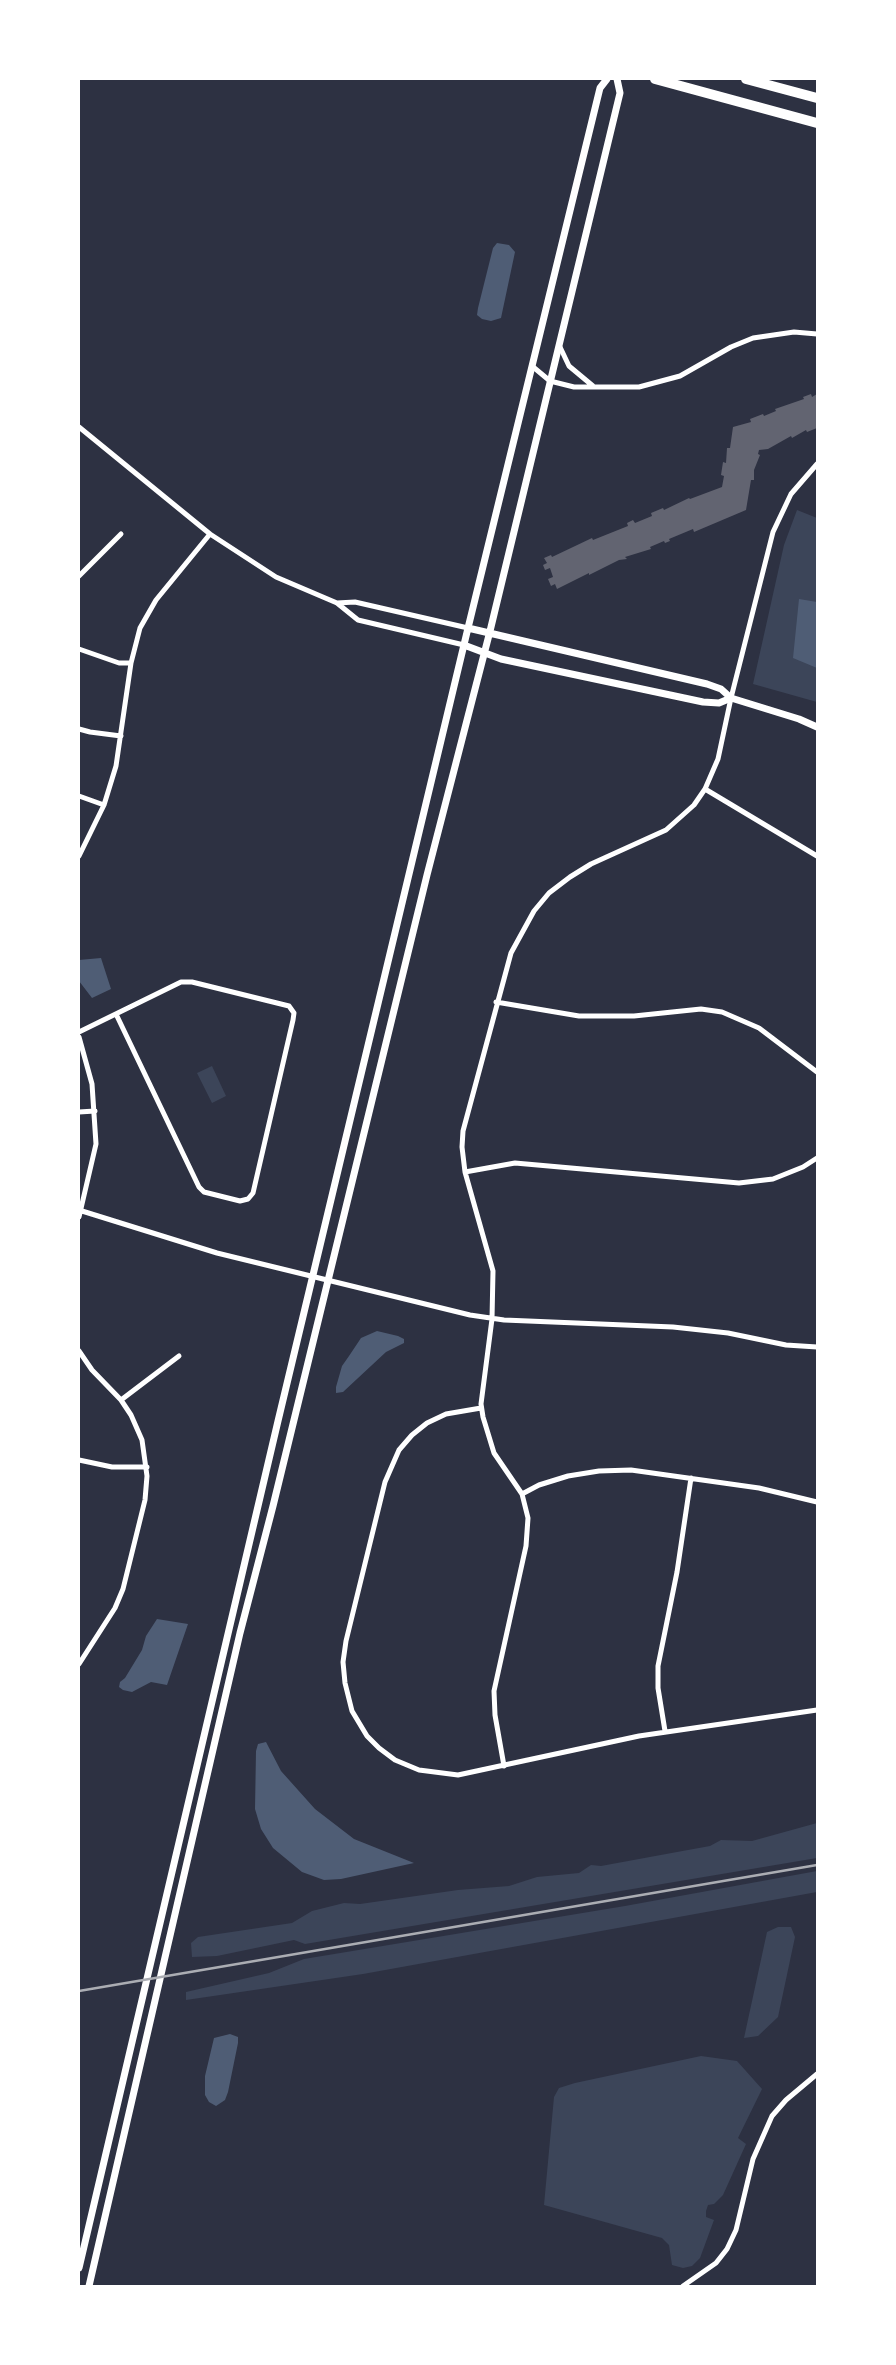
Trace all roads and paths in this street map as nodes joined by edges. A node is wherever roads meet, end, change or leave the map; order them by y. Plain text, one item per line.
1 (607, 79) edge
2 (617, 79) edge
3 (655, 79) edge
4 (746, 79) edge
5 (817, 98) edge
6 (817, 123) edge
7 (817, 334) edge
8 (559, 343) junction
9 (532, 366) junction
10 (550, 381) junction
11 (593, 386) junction
12 (79, 427) edge
13 (817, 464) edge
14 (121, 534) dead end
15 (210, 534) junction
16 (79, 576) edge
17 (337, 603) junction
18 (468, 628) junction
19 (490, 631) junction
20 (464, 645) junction
21 (79, 649) edge
22 (484, 653) junction
23 (131, 663) junction
24 (731, 698) junction
25 (817, 727) edge
26 (79, 729) edge
27 (121, 736) junction
28 (705, 789) junction
29 (79, 796) edge
30 (104, 805) junction
31 (79, 856) edge
32 (817, 856) edge
33 (496, 1002) junction
34 (116, 1014) junction
35 (79, 1034) edge
36 (817, 1072) edge
37 (95, 1111) junction
38 (79, 1112) edge
39 (817, 1158) edge
40 (466, 1172) junction
41 (80, 1214) edge
42 (312, 1277) junction
43 (328, 1281) junction
44 (492, 1319) junction
45 (817, 1347) edge
46 (79, 1351) edge
47 (179, 1356) dead end
48 (121, 1400) junction
49 (481, 1408) junction
50 (79, 1460) edge
51 (147, 1467) junction
52 (691, 1478) junction
53 (522, 1494) junction
54 (817, 1502) edge
55 (79, 1664) edge
56 (817, 1710) edge
57 (665, 1731) junction
58 (504, 1766) junction
59 (817, 2074) edge
60 (79, 2268) edge
61 (89, 2286) edge
62 (683, 2286) edge

1 - 9 street
2 - 8 street
3 - 6 highway
4 - 5 highway
7 - 11 street
8 - 10 street
8 - 11 street
9 - 10 street
9 - 18 street
10 - 11 street
10 - 19 street
12 - 15 street
13 - 24 street
14 - 16 street
15 - 17 street
15 - 23 street
17 - 18 street
17 - 20 street
18 - 19 street
18 - 20 street
19 - 22 street
19 - 24 street
20 - 22 street
20 - 42 street
21 - 23 street
22 - 24 street
22 - 43 street
23 - 27 street
24 - 25 street
24 - 28 street
26 - 27 street
27 - 30 street
28 - 32 street
28 - 33 street
29 - 30 street
30 - 31 street
33 - 36 street
33 - 40 street
34 - 34 street
34 - 35 street
35 - 37 street
37 - 38 street
37 - 41 street
39 - 40 street
40 - 44 street
41 - 42 street
42 - 43 street
42 - 60 street
43 - 44 street
43 - 61 street
44 - 45 street
44 - 49 street
46 - 48 street
47 - 48 street
48 - 51 street
49 - 53 street
49 - 58 street
50 - 51 street
51 - 55 street
52 - 53 street
52 - 54 street
52 - 57 street
53 - 58 street
56 - 57 street
57 - 58 street
59 - 62 street

